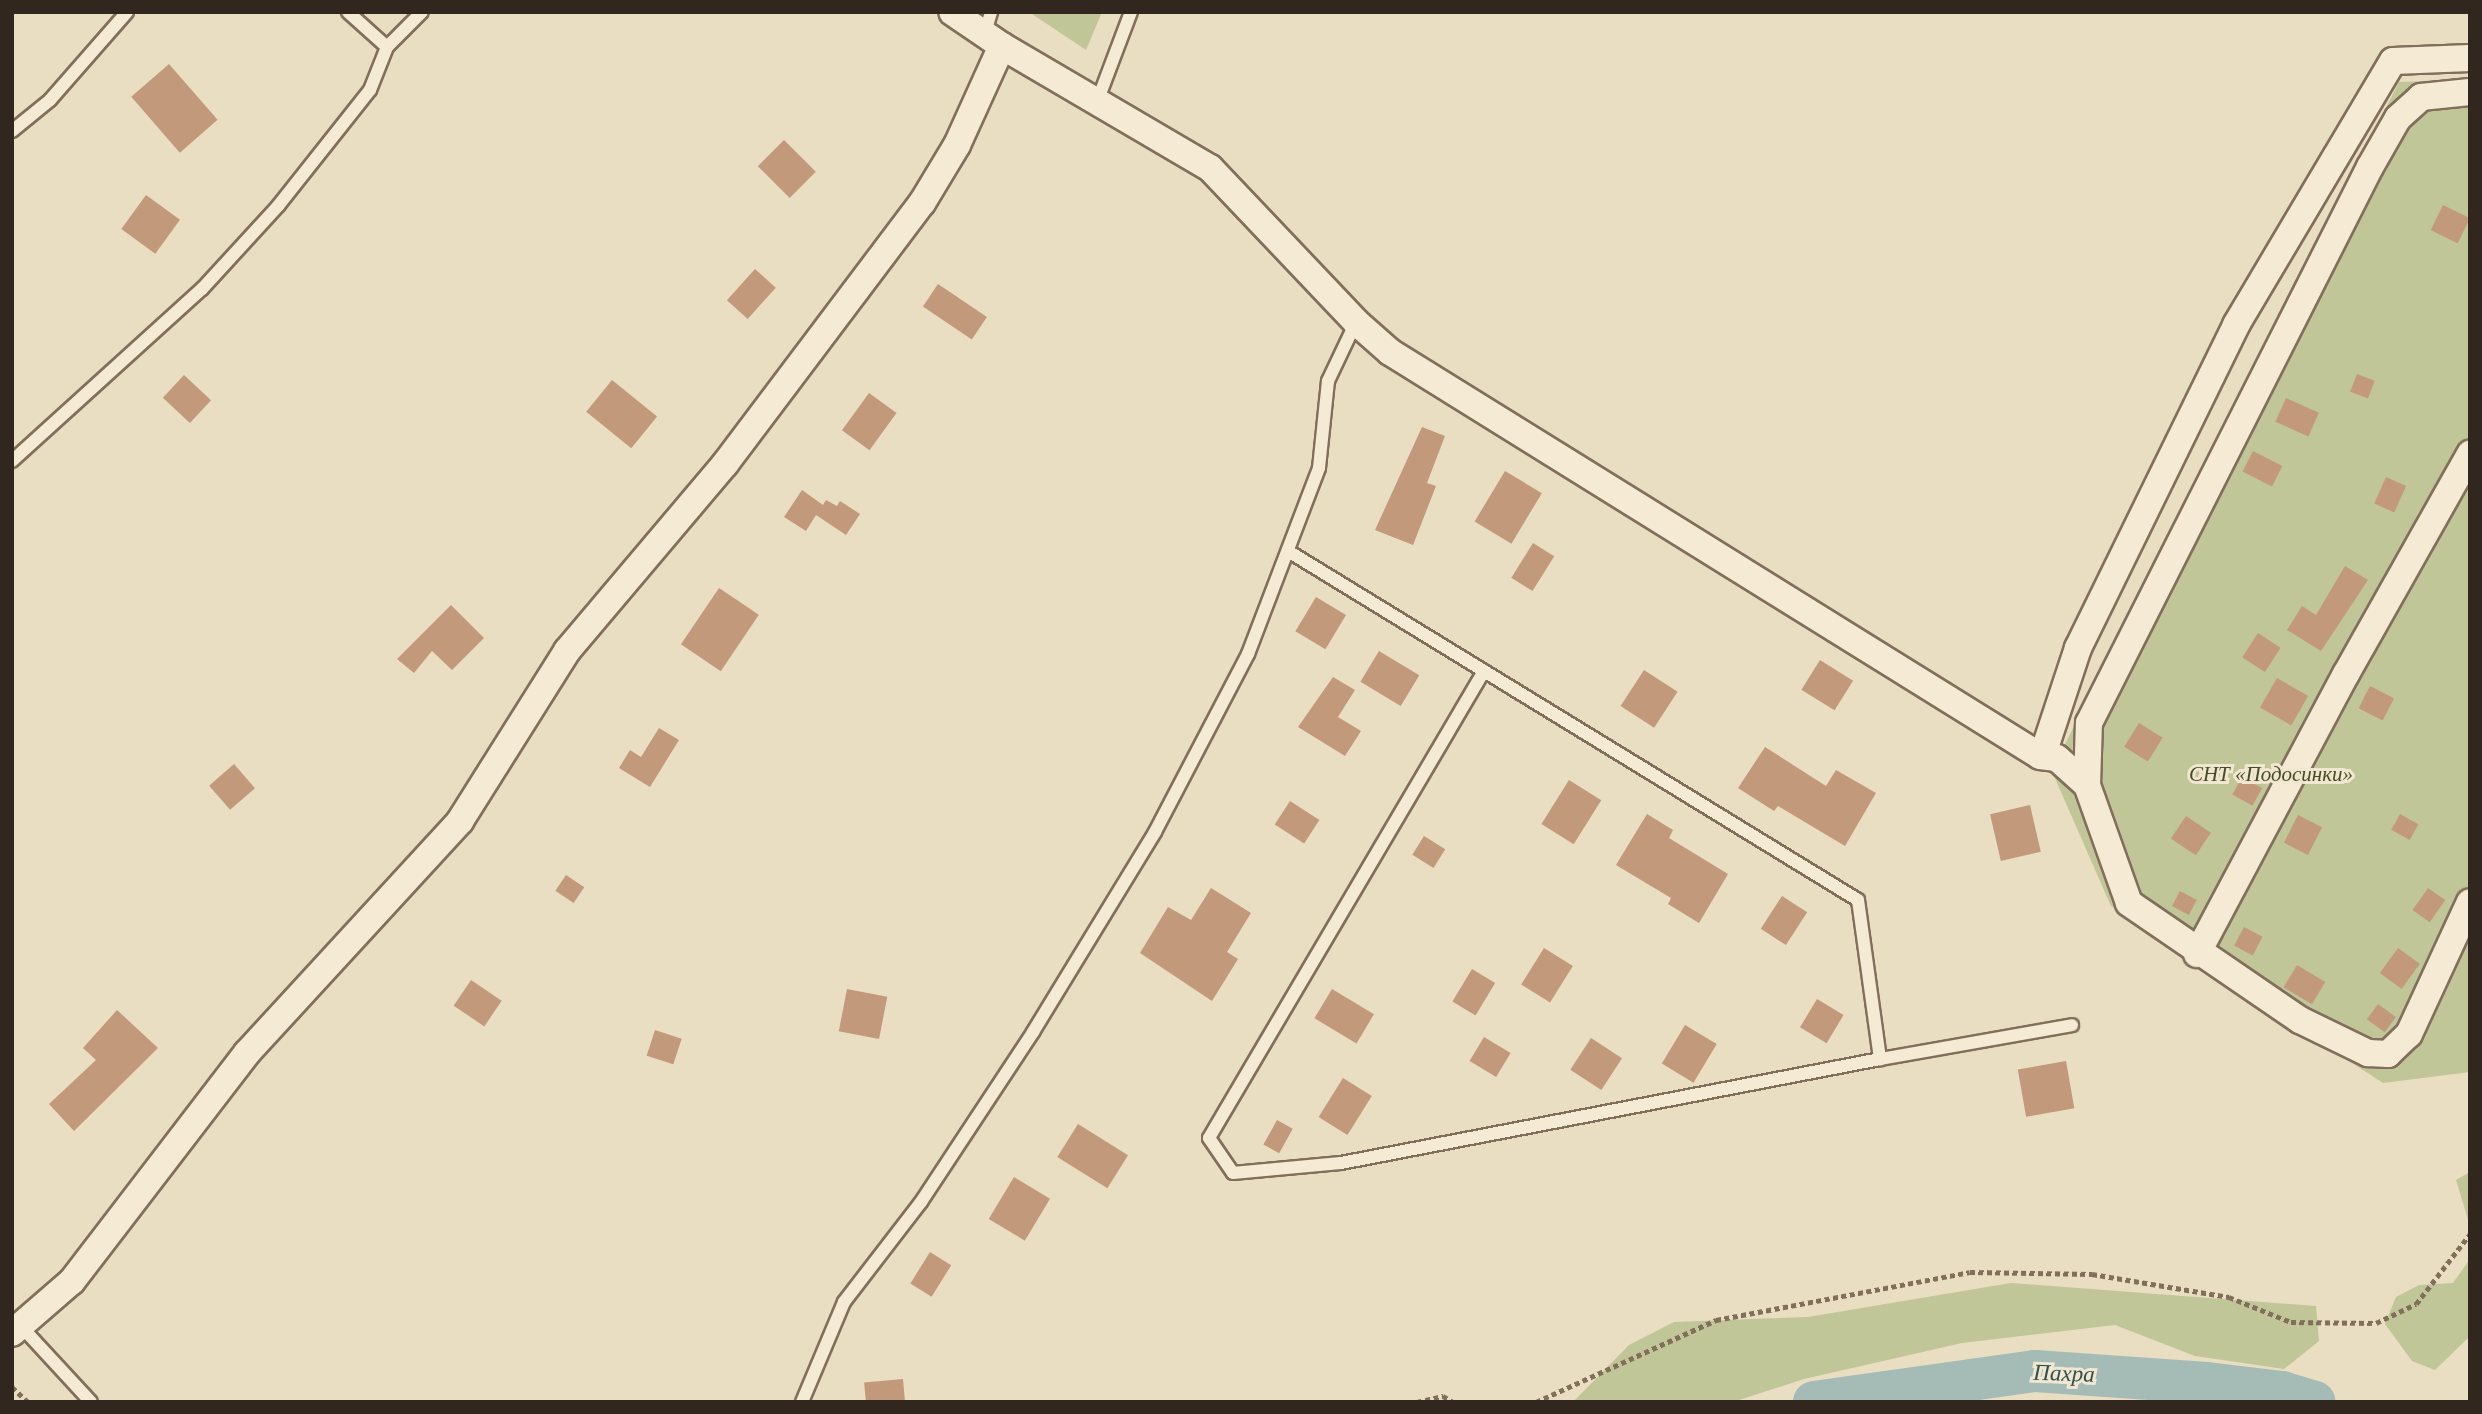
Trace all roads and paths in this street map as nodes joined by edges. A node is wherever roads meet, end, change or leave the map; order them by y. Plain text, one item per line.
1 (127, 12) edge
2 (348, 12) edge
3 (422, 12) edge
4 (953, 12) edge
5 (1131, 12) edge
6 (993, 30) edge
7 (387, 47) junction
8 (2470, 58) edge
9 (2470, 92) edge
10 (1097, 102) junction
11 (12, 131) edge
12 (1356, 322) junction
13 (2470, 454) edge
14 (12, 461) edge
15 (1288, 551) junction
16 (1484, 671) junction
17 (2043, 754) junction
18 (2087, 785) junction
19 (2470, 902) edge
20 (2197, 954) junction
21 (2072, 1025) dead end
22 (1880, 1059) junction
23 (2470, 1234) edge
24 (14, 1327) edge
25 (12, 1387) edge
26 (28, 1402) edge
27 (91, 1402) edge
28 (802, 1402) edge
29 (1417, 1402) edge
30 (1453, 1402) edge
31 (1536, 1402) edge

1 - 11 lane
2 - 7 lane
3 - 7 lane
4 - 6 street
5 - 10 lane
6 - 10 street
6 - 24 street
7 - 14 lane
8 - 17 street
9 - 18 street
10 - 12 street
12 - 15 lane
12 - 17 street
13 - 20 street
15 - 16 lane
15 - 28 lane
16 - 22 lane
16 - 22 lane
17 - 18 street
18 - 20 street
19 - 20 street
21 - 22 lane
23 - 31 path
24 - 27 lane
25 - 26 path
29 - 30 path

